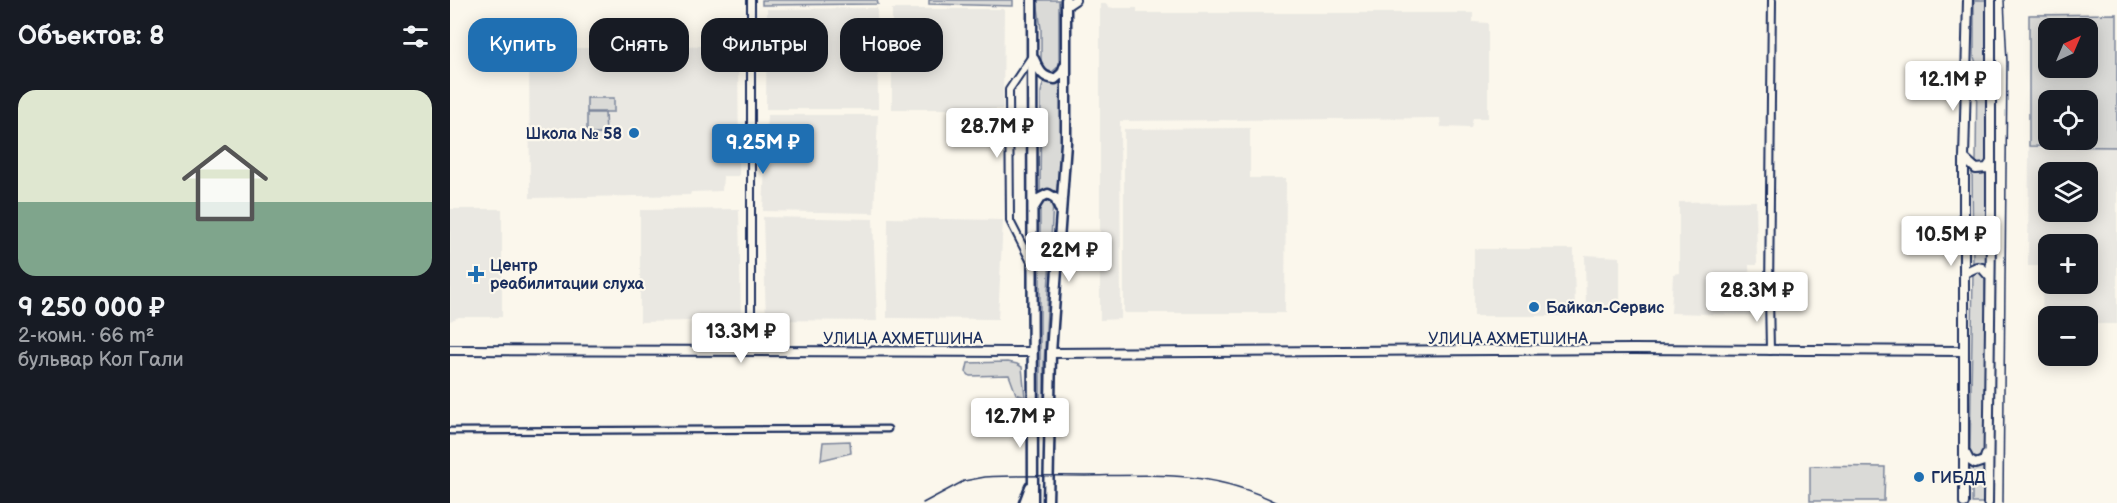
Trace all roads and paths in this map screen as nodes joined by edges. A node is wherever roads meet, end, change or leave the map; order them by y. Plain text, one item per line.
1 (751, 0) edge
2 (1032, 0) edge
3 (1075, 0) edge
4 (1772, 0) edge
5 (1968, 0) edge
6 (1990, 0) edge
7 (1066, 3) edge
8 (1032, 56) junction
9 (1066, 60) junction
10 (1964, 158) junction
11 (1991, 162) junction
12 (1032, 211) junction
13 (1060, 211) junction
14 (1032, 265) junction
15 (1964, 273) junction
16 (1990, 277) junction
17 (450, 350) edge
18 (751, 351) junction
19 (1770, 351) junction
20 (1964, 351) junction
21 (1032, 352) junction
22 (1051, 353) junction
23 (888, 429) dead end
24 (1032, 429) junction
25 (1050, 430) junction
26 (450, 431) edge
27 (1988, 449) junction
28 (1965, 450) junction
29 (1034, 469) junction
30 (1049, 485) junction
31 (1024, 503) edge
32 (1033, 503) edge
33 (1048, 503) edge
34 (1055, 503) edge
35 (1964, 503) edge
36 (1988, 503) edge

1 - 18 street
2 - 8 main road
3 - 7 street
4 - 19 street
5 - 10 street
6 - 11 street
7 - 9 main road
8 - 9 main road
8 - 12 main road
8 - 14 street
9 - 13 main road
10 - 11 street
10 - 15 street
11 - 16 street
12 - 13 main road
12 - 14 main road
13 - 22 main road
14 - 21 main road
15 - 16 street
15 - 20 street
16 - 27 street
17 - 18 street, УЛИЦА АХМЕТШИНА
18 - 21 street, УЛИЦА АХМЕТШИНА
19 - 20 street, УЛИЦА АХМЕТШИНА
19 - 22 street, УЛИЦА АХМЕТШИНА
20 - 28 street
21 - 24 main road
22 - 25 main road
23 - 26 street
24 - 25 main road
24 - 29 main road
25 - 30 main road
27 - 28 street
27 - 36 street
28 - 35 street
29 - 31 main road
29 - 32 main road
30 - 33 main road
30 - 34 main road

